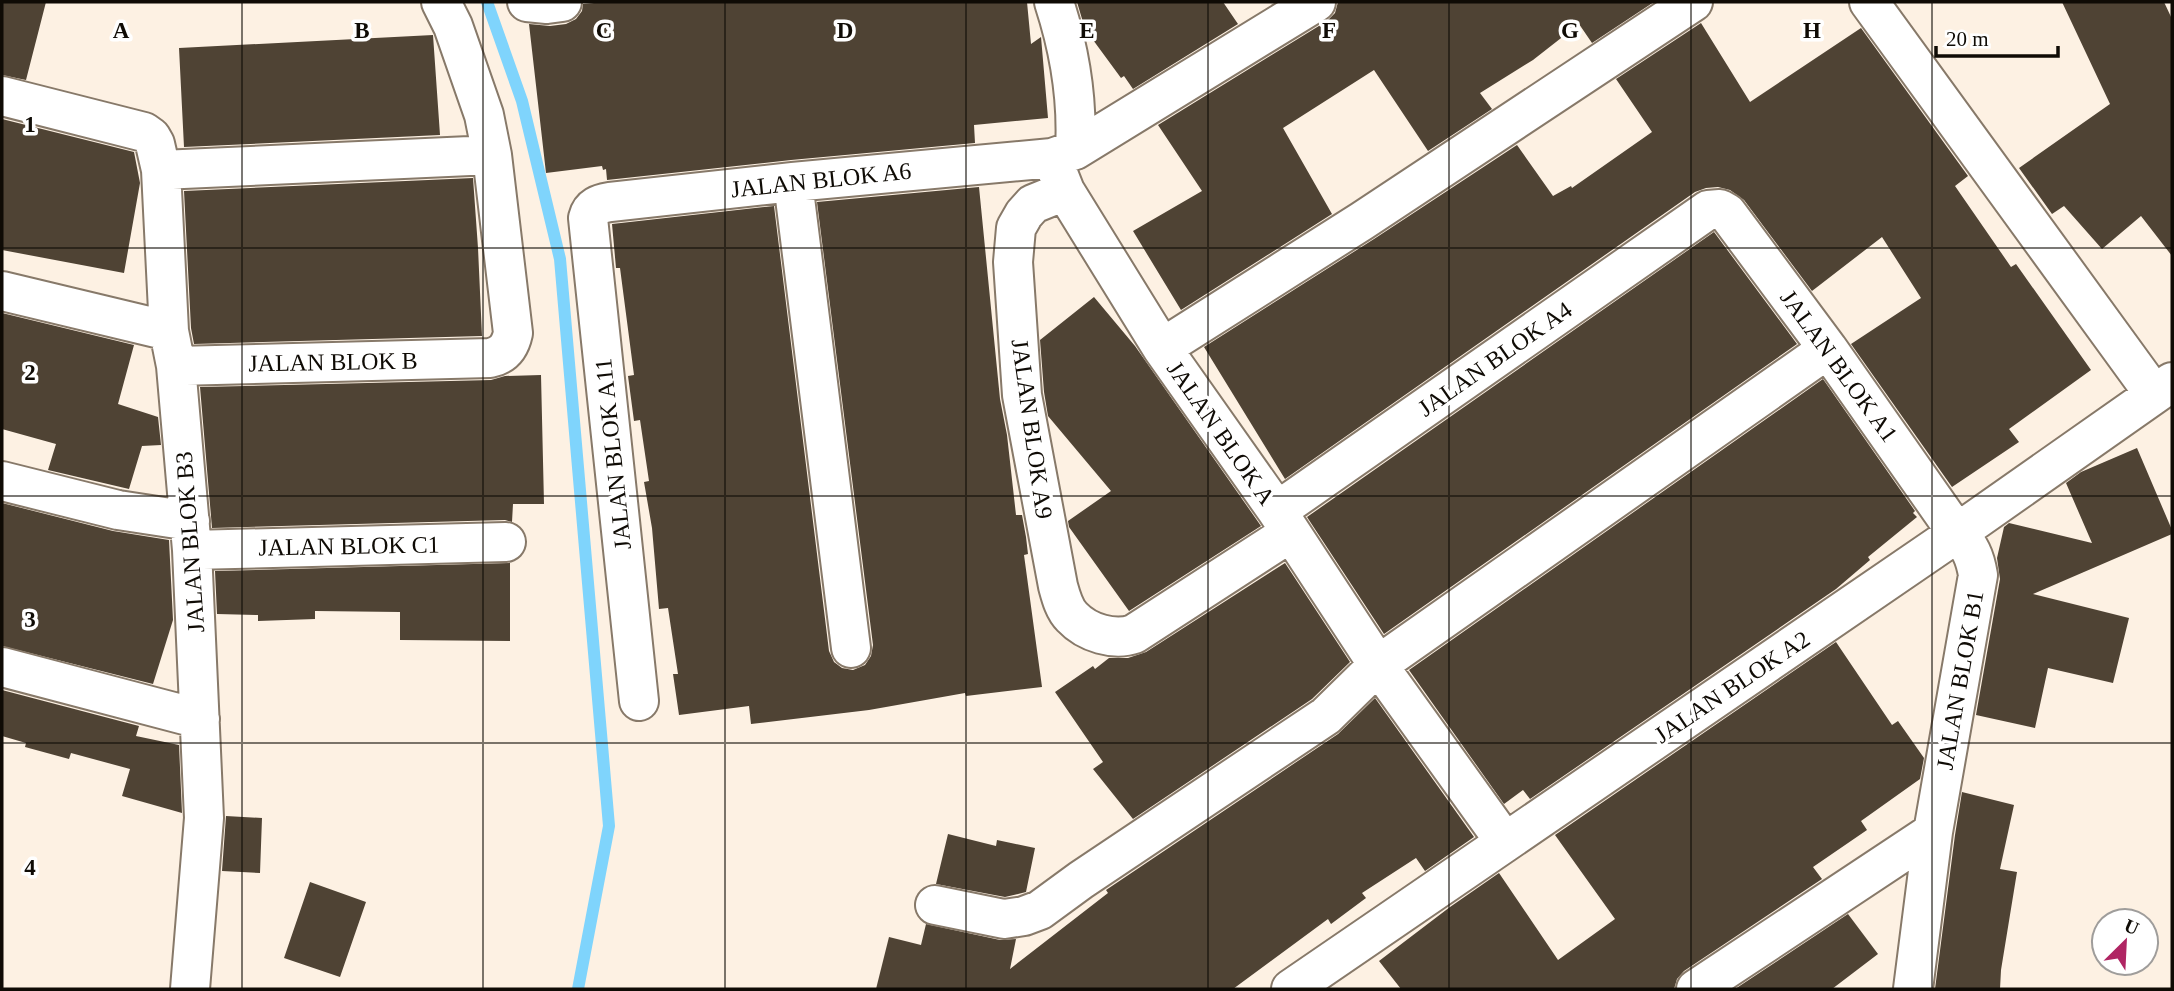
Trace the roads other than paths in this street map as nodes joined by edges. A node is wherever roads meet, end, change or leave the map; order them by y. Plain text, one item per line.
1 (441, 2) edge
2 (527, 2) edge
3 (562, 2) edge
4 (1054, 2) edge
5 (1316, 2) edge
6 (1693, 2) edge
7 (1869, 2) edge
8 (2, 96) edge
9 (492, 155) junction
10 (1064, 166) junction
11 (161, 170) junction
12 (793, 182) junction
13 (592, 208) joint
14 (1714, 209) joint
15 (2, 291) edge
16 (1161, 348) junction
17 (173, 349) junction
18 (1828, 349) junction
19 (2163, 388) edge
20 (2, 481) edge
21 (1284, 522) junction
22 (1957, 533) junction
23 (191, 535) junction
24 (506, 542) dead end
25 (1098, 634) joint
26 (851, 648) dead end
27 (1378, 665) junction
28 (2, 667) edge
29 (639, 701) dead end
30 (200, 719) junction
31 (1933, 832) junction
32 (1505, 842) junction
33 (934, 905) dead end
34 (190, 989) edge
35 (1291, 989) edge
36 (1696, 989) edge
37 (1913, 989) edge

1 - 9 street
2 - 3 street
4 - 10 street
5 - 10 street, JALAN BLOK A6
6 - 16 street
7 - 19 street
8 - 11 street, JALAN BLOK B3
9 - 11 street
9 - 17 street, JALAN BLOK B
10 - 12 street, JALAN BLOK A6
10 - 16 street, JALAN BLOK A
10 - 25 street, JALAN BLOK A9
11 - 17 street, JALAN BLOK B3
12 - 13 street, JALAN BLOK A6
12 - 26 street
13 - 29 street, JALAN BLOK A11
14 - 18 street, JALAN BLOK A1
14 - 21 street, JALAN BLOK A4
15 - 17 street, JALAN BLOK B
16 - 21 street, JALAN BLOK A
17 - 23 street, JALAN BLOK B3
18 - 22 street, JALAN BLOK A1
18 - 27 street
19 - 22 street, JALAN BLOK A2
20 - 23 street, JALAN BLOK C1
21 - 25 street, JALAN BLOK A4
21 - 27 street, JALAN BLOK A
22 - 31 street, JALAN BLOK B1
22 - 32 street, JALAN BLOK A2
23 - 24 street, JALAN BLOK C1
23 - 30 street, JALAN BLOK B3
27 - 32 street, JALAN BLOK A
27 - 33 street
28 - 30 street
30 - 34 street, JALAN BLOK B3
31 - 36 street
31 - 37 street, JALAN BLOK B1
32 - 35 street, JALAN BLOK A2

